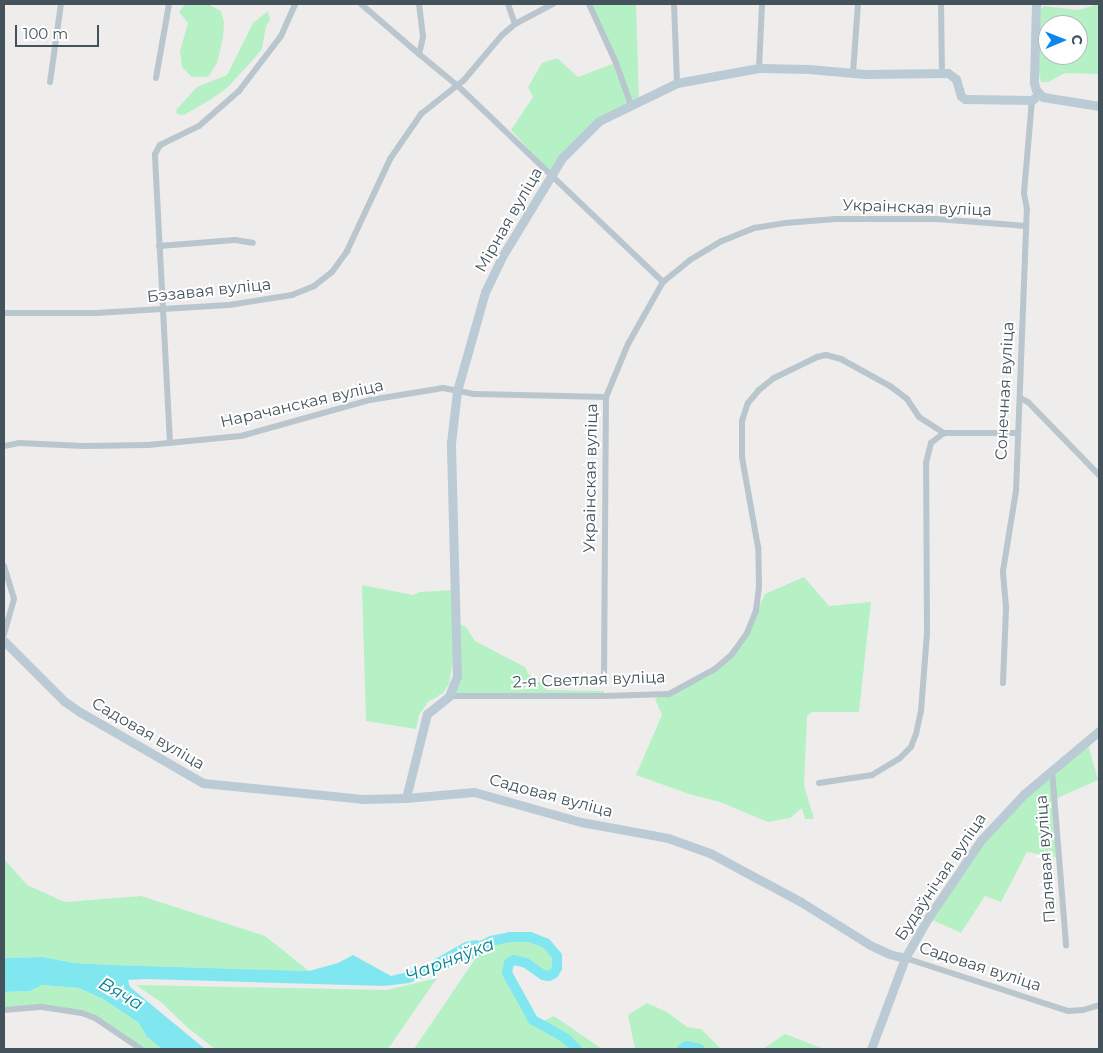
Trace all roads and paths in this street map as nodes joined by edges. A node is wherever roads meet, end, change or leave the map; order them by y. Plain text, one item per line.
1 (61, 4) edge
2 (169, 4) edge
3 (295, 4) edge
4 (361, 4) edge
5 (419, 4) edge
6 (508, 4) edge
7 (553, 4) edge
8 (589, 4) edge
9 (674, 4) edge
10 (762, 4) edge
11 (858, 4) edge
12 (941, 4) edge
13 (1036, 4) edge
14 (515, 24) junction
15 (419, 54) junction
16 (759, 68) junction
17 (853, 73) junction
18 (942, 73) junction
19 (156, 78) dead end
20 (50, 82) dead end
21 (677, 83) junction
22 (458, 86) junction
23 (1036, 95) junction
24 (631, 106) junction
25 (1099, 106) edge
26 (552, 175) junction
27 (1026, 226) junction
28 (254, 243) dead end
29 (159, 246) junction
30 (663, 282) junction
31 (163, 311) junction
32 (4, 313) edge
33 (457, 391) junction
34 (606, 397) junction
35 (1020, 398) junction
36 (944, 433) junction
37 (1017, 433) junction
38 (170, 443) junction
39 (4, 446) edge
40 (1099, 476) edge
41 (4, 566) edge
42 (4, 635) edge
43 (4, 641) edge
44 (604, 679) dead end
45 (1003, 683) dead end
46 (449, 696) junction
47 (1099, 731) edge
48 (1052, 770) junction
49 (819, 783) dead end
50 (406, 798) junction
51 (1066, 945) dead end
52 (905, 958) junction
53 (1099, 1005) edge
54 (4, 1010) edge
55 (141, 1049) edge
56 (872, 1049) edge

1 - 20 street
2 - 19 street
3 - 29 street
4 - 15 street
5 - 15 street
6 - 14 street
7 - 14 street, Бэзавая вуліца
8 - 24 street
9 - 21 street
10 - 16 street
11 - 17 street
12 - 18 street
13 - 23 street, Сонечная вуліца
14 - 22 street, Бэзавая вуліца
15 - 22 street
16 - 17 street, Мірная вуліца
16 - 21 street, Мірная вуліца
17 - 18 street, Мірная вуліца
18 - 23 street
21 - 24 street, Мірная вуліца
22 - 26 street
22 - 31 street, Бэзавая вуліца
23 - 25 street
23 - 27 street, Сонечная вуліца
24 - 26 street, Мірная вуліца
26 - 30 street
26 - 33 street, Мірная вуліца
27 - 30 street, Украінская вуліца
27 - 35 street, Сонечная вуліца
28 - 29 street
29 - 31 street
30 - 34 street, Украінская вуліца
31 - 32 street, Бэзавая вуліца
31 - 38 street
33 - 34 street, Нарачанская вуліца
33 - 38 street, Нарачанская вуліца
33 - 46 street, Мірная вуліца
34 - 44 street, Украінская вуліца
35 - 37 street, Сонечная вуліца
35 - 40 street
36 - 37 street
36 - 46 street, 2-я Светлая вуліца
36 - 49 street
37 - 45 street, Сонечная вуліца
38 - 39 street, Нарачанская вуліца
41 - 42 street
43 - 50 street, Садовая вуліца
46 - 50 street
47 - 48 street, Будаўнічая вуліца
48 - 51 street, Палявая вуліца
48 - 52 street, Будаўнічая вуліца
50 - 52 street, Садовая вуліца
52 - 53 street, Садовая вуліца
52 - 56 street, Будаўнічая вуліца
54 - 55 street

